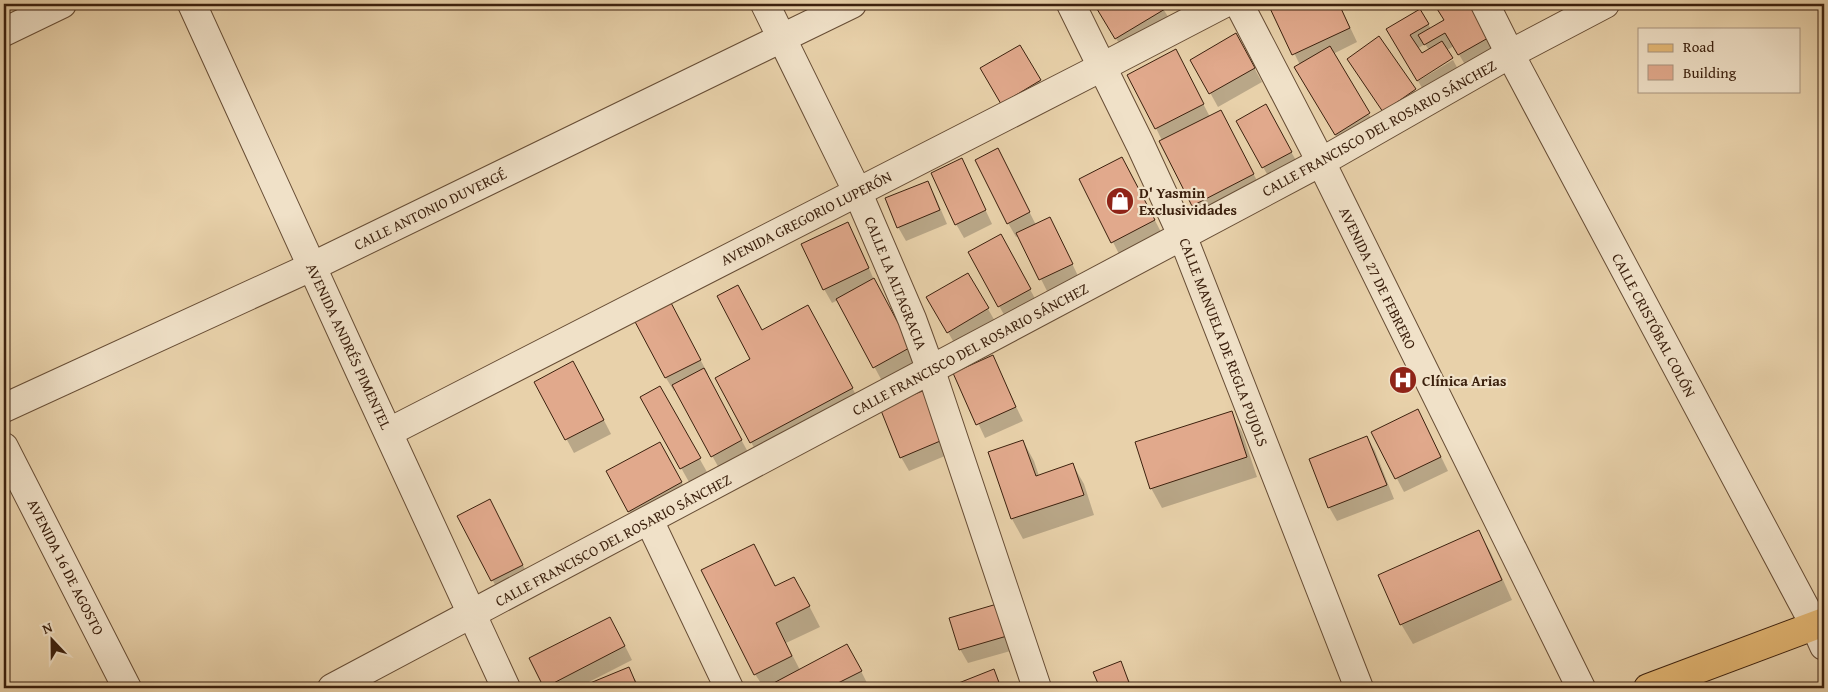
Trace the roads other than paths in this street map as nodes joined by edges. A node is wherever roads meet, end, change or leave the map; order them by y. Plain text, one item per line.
1 (192, 4) edge
2 (764, 4) edge
3 (852, 4) edge
4 (1071, 4) edge
5 (1223, 4) edge
6 (1239, 4) edge
7 (1485, 4) edge
8 (1604, 4) edge
9 (50, 6) edge
10 (4, 32) edge
11 (781, 38) junction
12 (1510, 54) junction
13 (1102, 67) junction
14 (1321, 162) junction
15 (858, 191) junction
16 (1182, 235) junction
17 (311, 267) junction
18 (932, 371) junction
19 (4, 408) edge
20 (389, 432) junction
21 (4, 447) edge
22 (649, 520) junction
23 (472, 614) junction
24 (1821, 631) edge
25 (127, 688) edge
26 (332, 688) edge
27 (506, 688) edge
28 (729, 688) edge
29 (1037, 688) edge
30 (1359, 688) edge
31 (1581, 688) edge
32 (1648, 688) edge

1 - 17 street, AVENIDA ANDRÉS PIMENTEL
2 - 11 street, CALLE LA ALTAGRACIA
3 - 11 street, CALLE ANTONIO DUVERGÉ
4 - 13 street, CALLE MANUELA DE REGLA PUJOLS
5 - 13 street, AVENIDA GREGORIO LUPERÓN
6 - 14 street, AVENIDA 27 DE FEBRERO
7 - 12 street, CALLE CRISTÓBAL COLÓN
8 - 12 street, CALLE FRANCISCO DEL ROSARIO SÁNCHEZ
9 - 10 street
11 - 15 street, CALLE LA ALTAGRACIA
11 - 17 street, CALLE ANTONIO DUVERGÉ
12 - 14 street, CALLE FRANCISCO DEL ROSARIO SÁNCHEZ
12 - 24 street, CALLE CRISTÓBAL COLÓN
13 - 15 street, AVENIDA GREGORIO LUPERÓN
13 - 16 street, CALLE MANUELA DE REGLA PUJOLS
14 - 16 street, CALLE FRANCISCO DEL ROSARIO SÁNCHEZ
14 - 31 street, AVENIDA 27 DE FEBRERO
15 - 18 street, CALLE LA ALTAGRACIA
15 - 20 street, AVENIDA GREGORIO LUPERÓN
16 - 18 street, CALLE FRANCISCO DEL ROSARIO SÁNCHEZ
16 - 30 street, CALLE MANUELA DE REGLA PUJOLS
17 - 19 street, CALLE ANTONIO DUVERGÉ
17 - 20 street, AVENIDA ANDRÉS PIMENTEL
18 - 22 street, CALLE FRANCISCO DEL ROSARIO SÁNCHEZ
18 - 29 street, CALLE LA ALTAGRACIA
20 - 23 street, AVENIDA ANDRÉS PIMENTEL
21 - 25 street, AVENIDA 16 DE AGOSTO
22 - 23 street, CALLE FRANCISCO DEL ROSARIO SÁNCHEZ
22 - 28 street
23 - 26 street, CALLE FRANCISCO DEL ROSARIO SÁNCHEZ
23 - 27 street, AVENIDA ANDRÉS PIMENTEL
24 - 32 main road

